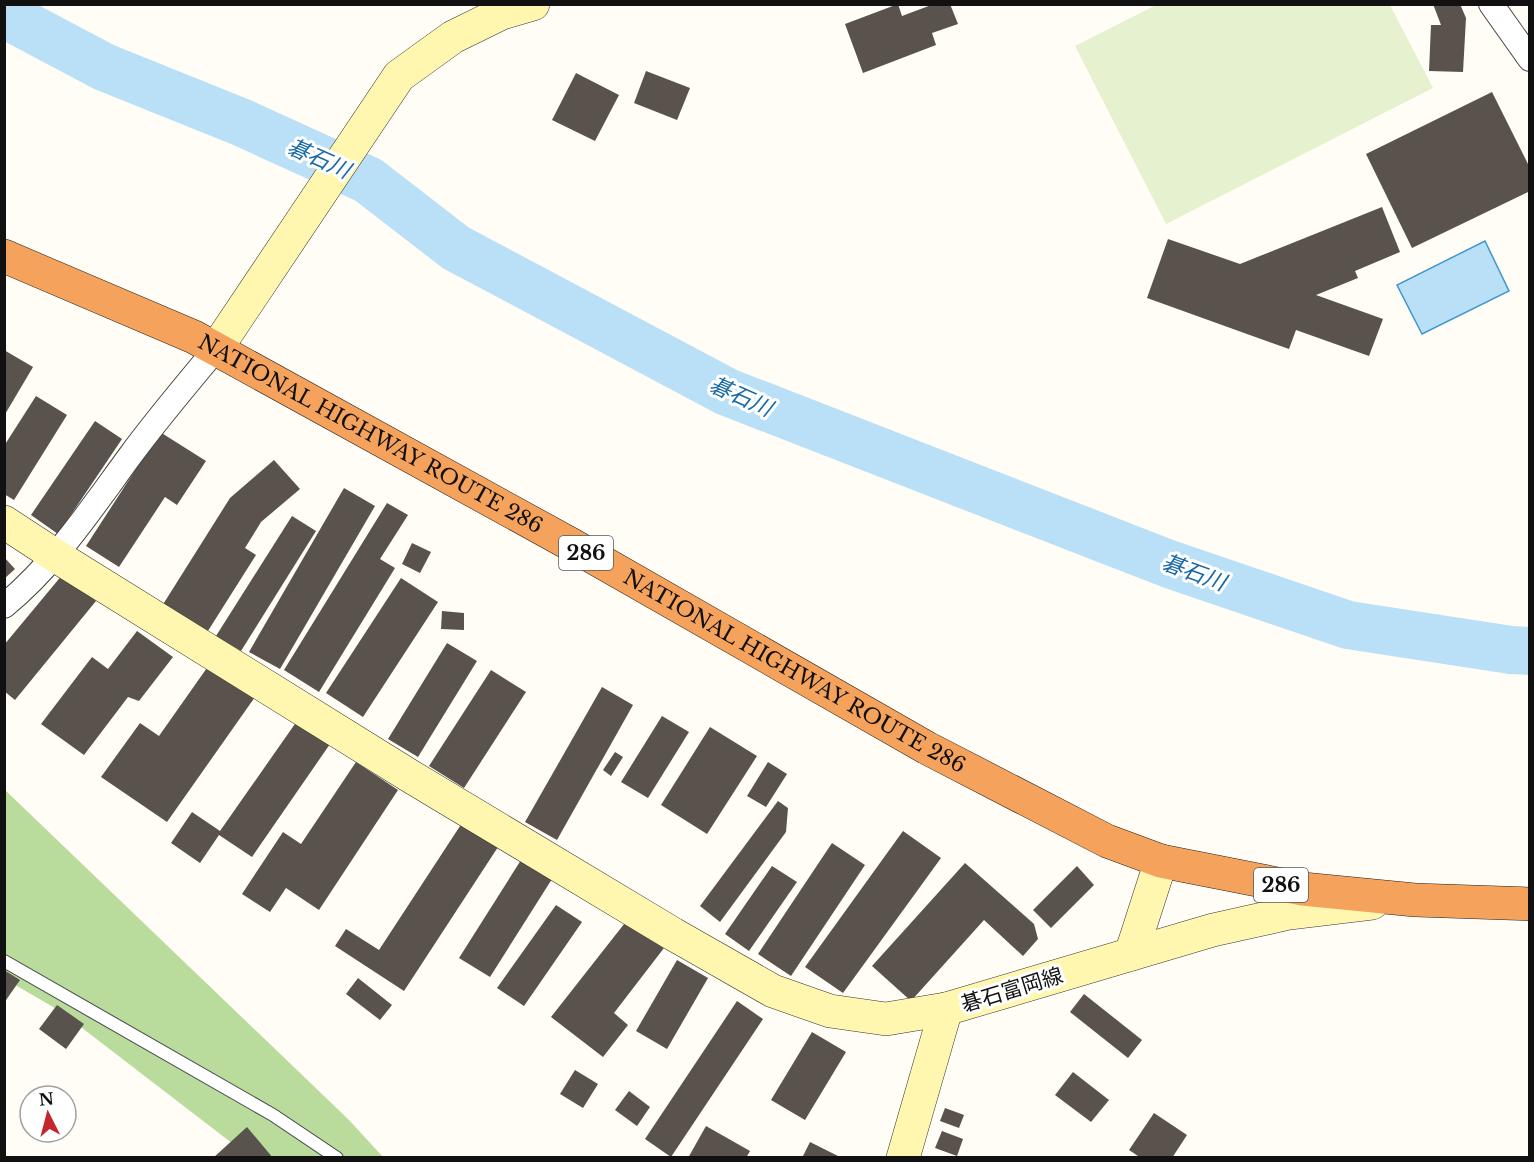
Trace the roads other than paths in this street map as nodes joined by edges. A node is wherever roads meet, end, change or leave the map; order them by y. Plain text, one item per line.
1 (533, 4) edge
2 (1491, 4) edge
3 (1530, 59) edge
4 (4, 256) edge
5 (216, 349) junction
6 (4, 522) edge
7 (56, 556) junction
8 (4, 606) edge
9 (1161, 861) junction
10 (1403, 899) junction
11 (1530, 904) edge
12 (1131, 954) junction
13 (4, 961) edge
14 (946, 1010) junction
15 (337, 1158) edge
16 (903, 1158) edge

1 - 5 street
2 - 3 street
4 - 5 highway, NATIONAL HIGHWAY ROUTE 286 / 286
5 - 7 street
5 - 9 highway, NATIONAL HIGHWAY ROUTE 286 / 286
6 - 7 street
7 - 8 street
7 - 14 street
9 - 10 highway, NATIONAL HIGHWAY ROUTE 286 / 286
9 - 12 street
10 - 11 highway, NATIONAL HIGHWAY ROUTE 286 / 286
10 - 12 street, 碁石富岡線
12 - 14 street, 碁石富岡線
13 - 15 lane
14 - 16 street, 碁石富岡線

